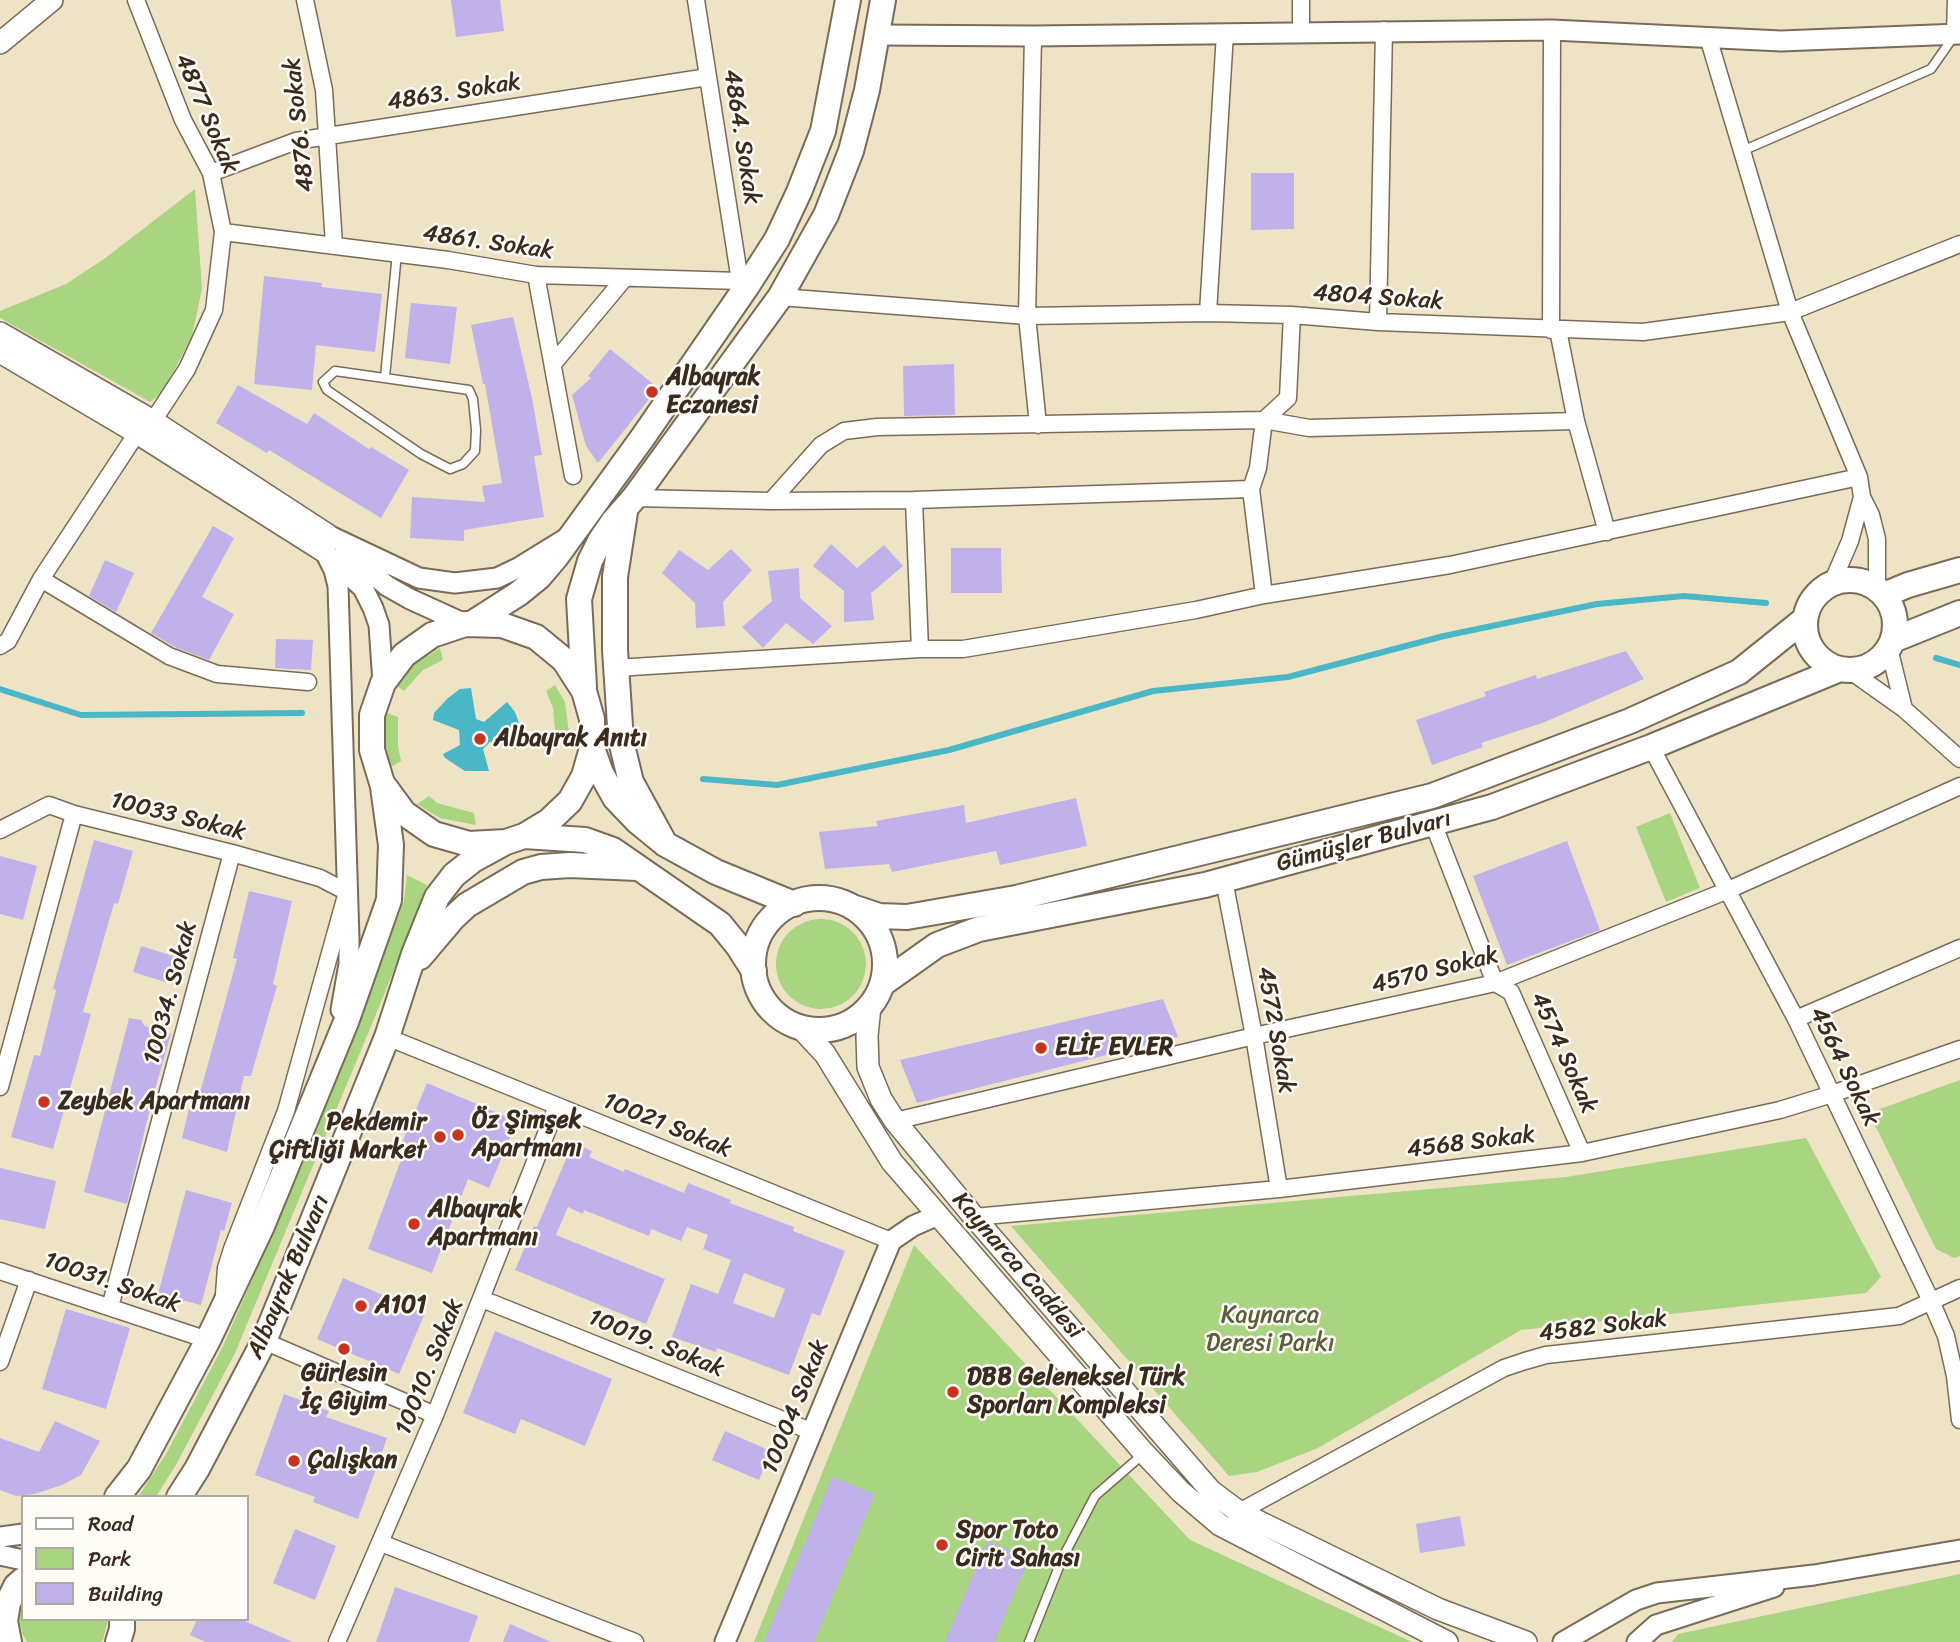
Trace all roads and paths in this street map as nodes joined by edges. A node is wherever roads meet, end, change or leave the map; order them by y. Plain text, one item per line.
1 (52, 0) edge
2 (136, 0) edge
3 (305, 0) edge
4 (696, 0) edge
5 (848, 0) edge
6 (883, 0) edge
7 (1301, 0) edge
8 (1956, 0) edge
9 (1384, 30) junction
10 (1552, 30) junction
11 (1301, 32) junction
12 (1225, 33) junction
13 (1958, 34) edge
14 (878, 35) junction
15 (1033, 36) junction
16 (1708, 37) junction
17 (0, 43) edge
18 (708, 77) junction
19 (327, 136) junction
20 (1742, 151) junction
21 (211, 173) junction
22 (223, 232) junction
23 (1960, 244) edge
24 (334, 245) junction
25 (397, 253) junction
26 (536, 275) junction
27 (624, 279) junction
28 (743, 284) junction
29 (780, 297) junction
30 (1790, 312) junction
31 (1208, 313) junction
32 (1292, 314) junction
33 (1027, 316) junction
34 (1378, 322) junction
35 (1554, 330) junction
36 (0, 333) edge
37 (0, 352) edge
38 (553, 364) junction
39 (385, 377) junction
40 (1264, 420) junction
41 (1576, 421) junction
42 (1038, 425) junction
43 (145, 427) junction
44 (573, 476) dead end
45 (1859, 477) junction
46 (1251, 489) junction
47 (1862, 497) junction
48 (914, 500) junction
49 (630, 501) junction
50 (771, 501) junction
51 (1607, 532) junction
52 (571, 535) junction
53 (327, 544) junction
54 (1960, 570) edge
55 (41, 579) junction
56 (1832, 583) junction
57 (1881, 592) junction
58 (1264, 595) junction
59 (1960, 613) edge
60 (1805, 619) junction
61 (468, 624) junction
62 (1891, 644) junction
63 (0, 646) edge
64 (920, 649) junction
65 (616, 668) junction
66 (1844, 670) junction
67 (308, 682) dead end
68 (383, 682) junction
69 (584, 691) junction
70 (1904, 709) junction
71 (1651, 747) junction
72 (592, 748) junction
73 (1960, 759) edge
74 (382, 783) junction
75 (1960, 786) edge
76 (75, 814) junction
77 (1433, 823) junction
78 (0, 830) edge
79 (515, 839) junction
80 (665, 844) junction
81 (232, 853) junction
82 (640, 868) junction
83 (1224, 880) junction
84 (1726, 891) junction
85 (347, 892) junction
86 (794, 904) junction
87 (852, 907) junction
88 (1960, 948) edge
89 (754, 971) junction
90 (409, 972) junction
91 (1494, 983) junction
92 (876, 995) junction
93 (1796, 1019) junction
94 (800, 1027) junction
95 (1254, 1036) junction
96 (387, 1037) junction
97 (1960, 1049) edge
98 (330, 1060) junction
99 (0, 1087) edge
100 (1832, 1094) junction
101 (557, 1106) junction
102 (286, 1111) junction
103 (895, 1121) junction
104 (1582, 1153) junction
105 (291, 1155) junction
106 (1279, 1189) junction
107 (938, 1215) junction
108 (974, 1217) junction
109 (891, 1241) junction
110 (0, 1270) edge
111 (29, 1280) junction
112 (1960, 1288) edge
113 (482, 1299) junction
114 (1931, 1301) junction
115 (225, 1303) junction
116 (110, 1307) junction
117 (208, 1340) junction
118 (264, 1341) junction
119 (0, 1362) edge
120 (1957, 1376) edge
121 (435, 1415) junction
122 (1960, 1420) edge
123 (813, 1432) junction
124 (1144, 1453) junction
125 (139, 1469) junction
126 (110, 1495) edge
127 (119, 1495) edge
128 (179, 1495) edge
129 (1240, 1512) junction
130 (21, 1534) edge
131 (0, 1537) edge
132 (381, 1543) junction
133 (1960, 1550) edge
134 (0, 1555) edge
135 (21, 1560) edge
136 (1814, 1575) junction
137 (21, 1582) edge
138 (6, 1632) edge
139 (337, 1642) edge
140 (635, 1642) edge
141 (725, 1642) edge
142 (1029, 1642) edge
143 (1447, 1642) edge
144 (1526, 1642) edge
145 (1563, 1642) edge
146 (1637, 1642) edge

1 - 17 main road
2 - 21 street, 4877 Sokak
3 - 19 street, 4876. Sokak
4 - 18 street, 4864. Sokak
5 - 28 main road
6 - 14 main road
7 - 11 street
8 - 13 street
9 - 10 street
9 - 11 street
9 - 34 street
10 - 16 street
10 - 35 street
11 - 12 street
12 - 15 street
12 - 31 street
13 - 16 street
13 - 20 lane
14 - 15 street
14 - 29 main road
15 - 33 street
16 - 20 street
18 - 19 street, 4863. Sokak
18 - 28 street, 4864. Sokak
19 - 21 street, 4863. Sokak
19 - 24 street, 4876. Sokak
20 - 30 street
21 - 22 street, 4877 Sokak
22 - 24 street, 4861. Sokak
22 - 43 street, 4877 Sokak
23 - 30 street, 4804 Sokak
24 - 25 street, 4861. Sokak
25 - 26 street, 4861. Sokak
25 - 39 lane
26 - 27 street, 4861. Sokak
26 - 38 street
27 - 28 street, 4861. Sokak
27 - 38 street
28 - 52 main road
29 - 33 street, 4804 Sokak
29 - 49 main road
30 - 35 street, 4804 Sokak
30 - 45 street
31 - 32 street, 4804 Sokak
31 - 33 street, 4804 Sokak
32 - 34 street, 4804 Sokak
32 - 40 street
33 - 42 street
34 - 35 street, 4804 Sokak
35 - 41 street
36 - 43 main road
37 - 43 main road
38 - 44 street
39 - 39 lane
40 - 41 street
40 - 42 street
40 - 46 street
41 - 51 street
42 - 50 street
43 - 53 main road
43 - 55 street, 4877 Sokak
45 - 47 street
45 - 51 street
46 - 48 street
46 - 58 street
47 - 56 street
47 - 57 street
48 - 50 street
48 - 64 street
49 - 50 street
49 - 65 main road
49 - 69 main road
51 - 58 street
52 - 53 street
52 - 61 main road
53 - 61 street
53 - 68 street
53 - 85 street
54 - 57 main road
55 - 63 street, 4877 Sokak
55 - 67 street
56 - 57 main road
56 - 60 main road
57 - 62 main road
58 - 64 street
59 - 62 main road
60 - 66 main road
60 - 87 main road, Gümüşler Bulvarı
61 - 68 main road
61 - 69 main road
62 - 66 main road
62 - 70 street
64 - 65 street
65 - 80 main road
66 - 70 street
66 - 71 main road, Gümüşler Bulvarı
68 - 74 main road
69 - 72 main road
70 - 73 street
71 - 77 main road, Gümüşler Bulvarı
71 - 84 street, 4564 Sokak
72 - 79 main road
72 - 80 main road
74 - 79 main road
74 - 98 main road, Albayrak Bulvarı
75 - 84 street, 4570 Sokak
76 - 78 street, 10033 Sokak
76 - 81 street, 10033 Sokak
76 - 99 street
77 - 83 main road, Gümüşler Bulvarı
77 - 91 street, 4574 Sokak
79 - 82 main road, Kaynarca Caddesi
79 - 90 main road, Albayrak Bulvarı
80 - 86 main road
81 - 85 street, 10033 Sokak
81 - 116 street, 10034. Sokak
82 - 89 main road, Kaynarca Caddesi
82 - 90 main road
83 - 92 main road, Gümüşler Bulvarı
83 - 95 street, 4572 Sokak
84 - 91 street, 4570 Sokak
84 - 93 street, 4564 Sokak
85 - 98 street
85 - 102 street, Albayrak Bulvarı
86 - 87 main road
86 - 89 main road, Kaynarca Caddesi
87 - 92 main road, Kaynarca Caddesi
88 - 93 street
89 - 94 main road, Kaynarca Caddesi
90 - 96 main road, Albayrak Bulvarı
91 - 95 street, 4570 Sokak
91 - 104 street, 4574 Sokak
92 - 94 main road
92 - 103 main road, Kaynarca Caddesi
93 - 100 street, 4564 Sokak
94 - 107 main road, Kaynarca Caddesi
95 - 103 street, 4570 Sokak
95 - 106 street, 4572 Sokak
96 - 101 street, 10021 Sokak
96 - 118 main road, Albayrak Bulvarı
97 - 100 street, 4568 Sokak
98 - 105 main road, Albayrak Bulvarı
100 - 104 street, 4568 Sokak
100 - 114 street, 4564 Sokak
101 - 109 street, 10021 Sokak
101 - 113 street, 10010. Sokak
102 - 105 street, Albayrak Bulvarı
102 - 115 street, Albayrak Bulvarı
103 - 108 main road, Kaynarca Caddesi
104 - 106 street, 4568 Sokak
105 - 115 main road, Albayrak Bulvarı
106 - 108 street, 4568 Sokak
107 - 109 street
107 - 124 main road, Kaynarca Caddesi
108 - 129 main road, Kaynarca Caddesi
109 - 123 street, 10004 Sokak
110 - 111 street, 10031. Sokak
111 - 116 street, 10031. Sokak
111 - 119 street
112 - 114 street, 4582 Sokak
113 - 121 street, 10010. Sokak
113 - 123 street, 10019. Sokak
114 - 120 street, 4564 Sokak
114 - 129 street, 4582 Sokak
115 - 117 main road, Albayrak Bulvarı
116 - 117 street, 10031. Sokak
117 - 125 main road, Albayrak Bulvarı
118 - 121 street
118 - 128 main road, Albayrak Bulvarı
120 - 122 street, 4564 Sokak
121 - 132 street, 10010. Sokak
123 - 141 street, 10004 Sokak
124 - 142 lane
124 - 143 main road, Kaynarca Caddesi
125 - 126 street
125 - 127 main road, Albayrak Bulvarı
129 - 144 main road, Kaynarca Caddesi
130 - 131 street
132 - 139 street, 10010. Sokak
132 - 140 street
133 - 136 street
134 - 135 street
136 - 145 street
136 - 146 street
137 - 138 main road

